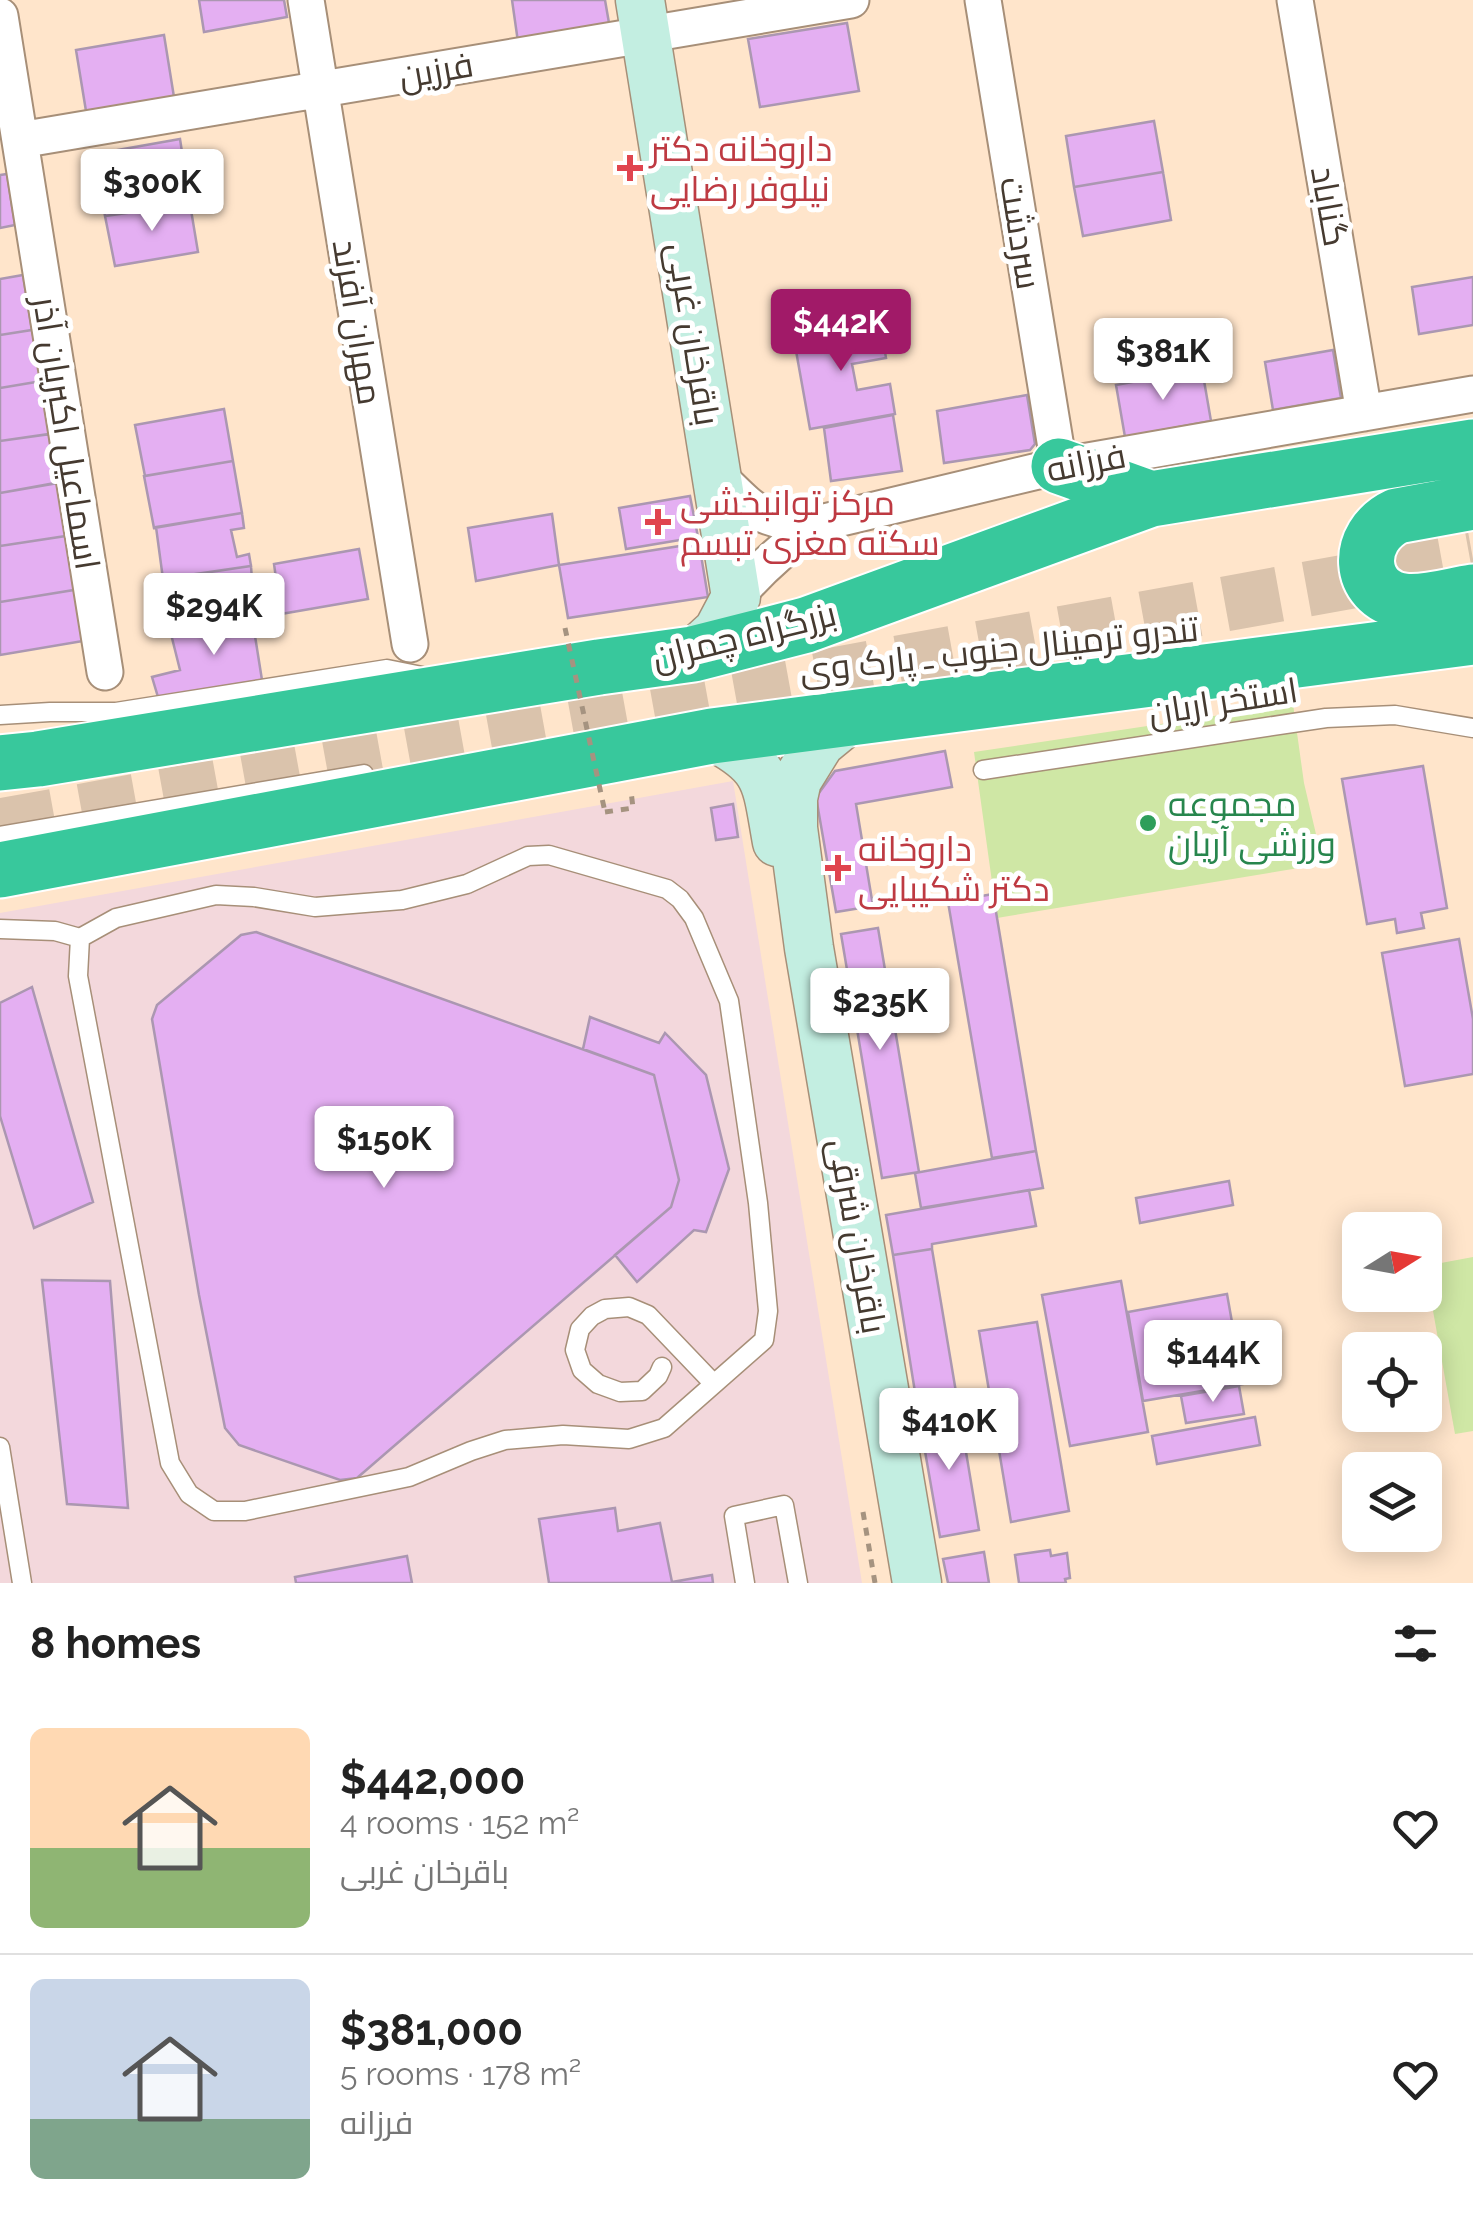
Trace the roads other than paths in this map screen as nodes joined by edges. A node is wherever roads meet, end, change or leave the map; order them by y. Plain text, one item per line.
1 (306, 0) edge
2 (851, 0) edge
3 (982, 0) edge
4 (1295, 0) edge
5 (0, 16) edge
6 (643, 18) edge
7 (320, 90) junction
8 (20, 140) junction
9 (1473, 394) edge
10 (1364, 413) junction
11 (1473, 447) edge
12 (1059, 466) junction
13 (717, 475) junction
14 (1151, 499) junction
15 (1473, 502) edge
16 (816, 524) junction
17 (1473, 592) edge
18 (736, 597) junction
19 (1473, 625) edge
20 (1473, 637) edge
21 (410, 644) dead end
22 (693, 654) junction
23 (105, 672) dead end
24 (958, 686) dead end
25 (476, 688) junction
26 (0, 715) edge
27 (848, 720) junction
28 (1473, 728) edge
29 (712, 736) junction
30 (13, 766) edge
31 (983, 770) dead end
32 (378, 772) dead end
33 (0, 836) edge
34 (0, 870) edge
35 (0, 928) edge
36 (80, 938) junction
37 (800, 939) junction
38 (850, 1294) dead end
39 (662, 1367) dead end
40 (714, 1384) junction
41 (0, 1447) edge
42 (22, 1583) edge
43 (746, 1583) edge
44 (798, 1583) edge
45 (916, 1583) edge

1 - 7 street, مهران آفرند
2 - 6 street, فرزین
3 - 12 street, سردشت
4 - 10 street, گناباد
5 - 8 street, اسماعیل اکبریان آذر
6 - 7 street, فرزین
6 - 13 street, باقرخان غربی
7 - 8 street, فرزین
7 - 21 street, مهران آفرند
8 - 23 street, اسماعیل اکبریان آذر
9 - 10 street, فرزانه
10 - 12 street, فرزانه
11 - 14 highway, بزرگراه چمران
12 - 14 highway
12 - 16 street, فرزانه
13 - 16 street, فرزانه
13 - 18 street, باقرخان غربی
14 - 22 highway, بزرگراه چمران
15 - 17 highway
16 - 18 street
18 - 22 street
19 - 24 lane, تندرو ترمینال جنوب ـ پارک وی
20 - 27 highway
22 - 25 highway, بزرگراه چمران
25 - 26 lane
25 - 30 highway, بزرگراه چمران
27 - 29 highway
27 - 37 street
28 - 31 lane, استخر اریان
29 - 34 highway
29 - 37 street
32 - 33 lane
35 - 36 lane
36 - 40 lane
36 - 40 lane
37 - 38 lane
37 - 45 street, باقرخان شرقی
39 - 40 lane
41 - 42 lane
43 - 44 lane

